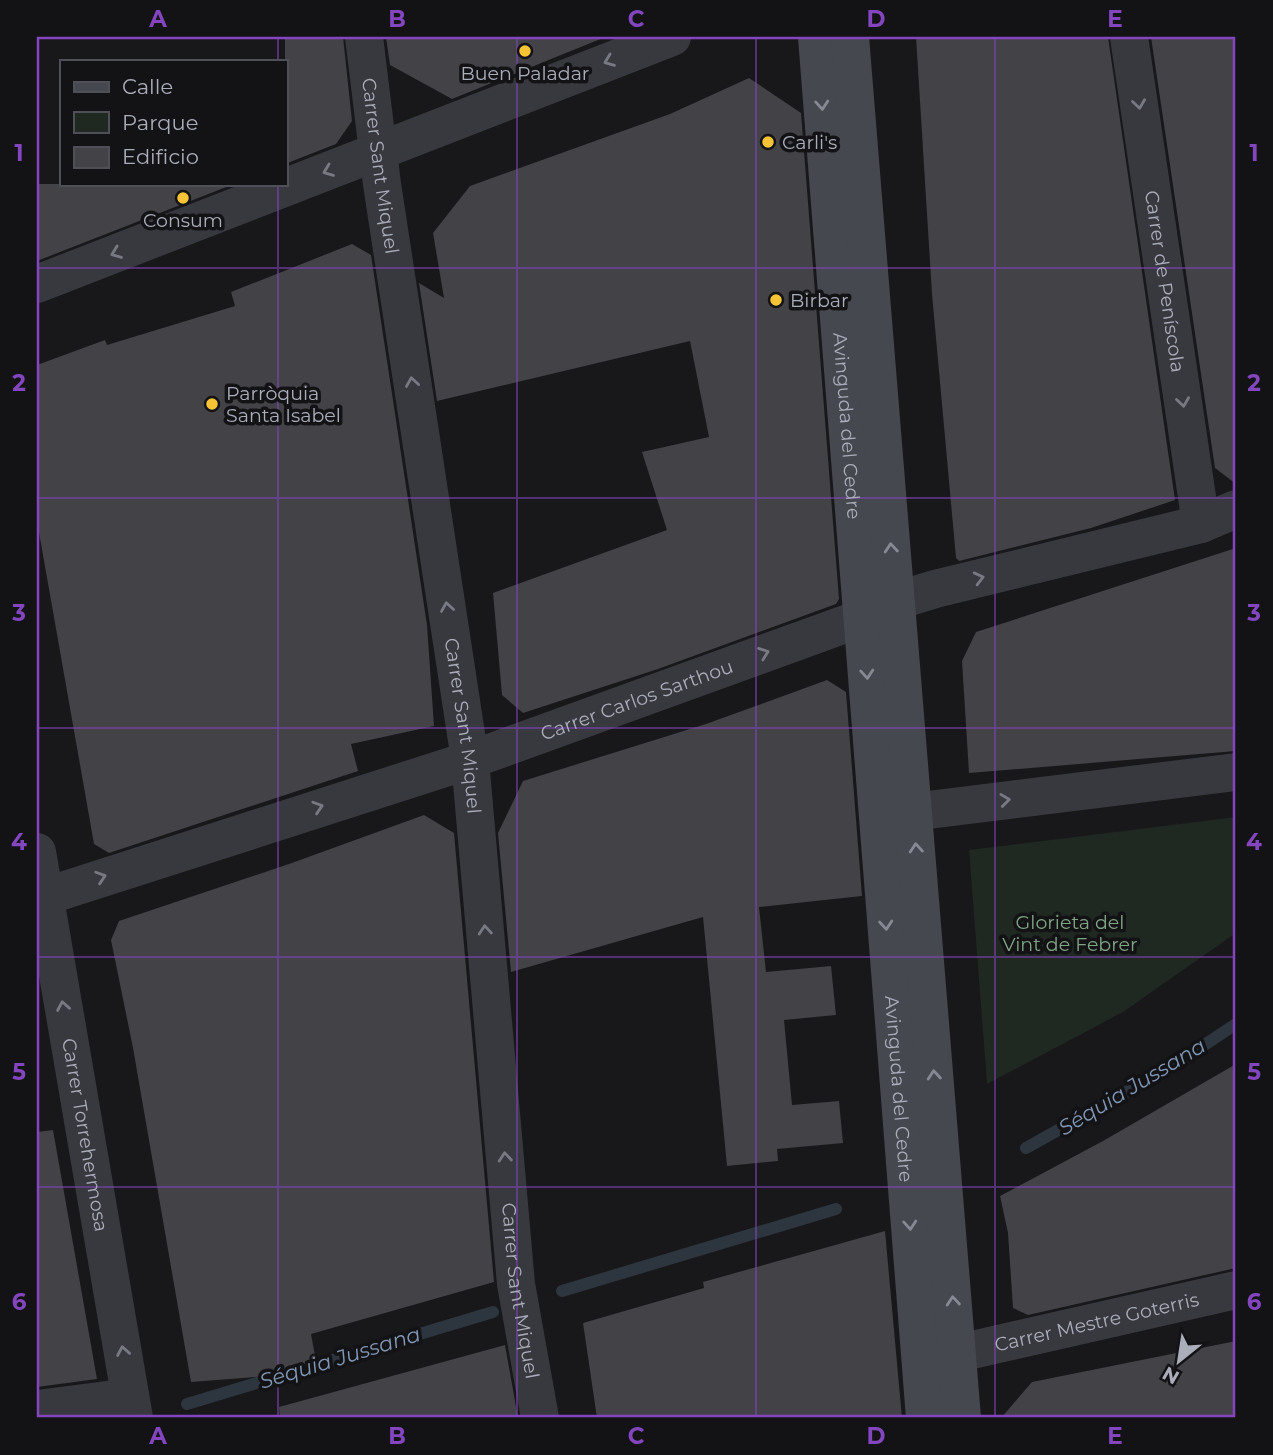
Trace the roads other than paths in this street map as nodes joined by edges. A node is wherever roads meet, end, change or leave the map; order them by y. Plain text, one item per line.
1 (364, 37) edge
2 (672, 37) edge
3 (817, 37) edge
4 (850, 37) edge
5 (1129, 37) edge
6 (378, 151) junction
7 (37, 284) edge
8 (1236, 509) edge
9 (1202, 524) junction
10 (896, 601) junction
11 (862, 618) junction
12 (470, 760) junction
13 (1236, 772) edge
14 (895, 814) junction
15 (37, 852) edge
16 (40, 897) edge
17 (1236, 1290) edge
18 (957, 1354) junction
19 (920, 1362) junction
20 (132, 1408) edge
21 (37, 1409) edge
22 (540, 1418) edge
23 (925, 1418) edge
24 (962, 1418) edge

1 - 6 street, Carrer Sant Miquel
2 -> 6 street
3 -> 11 street, Avinguda del Cedre
10 -> 4 street, Avinguda del Cedre
5 -> 9 street, Carrer de Peníscola
6 -> 7 street
12 -> 6 street, Carrer Sant Miquel
8 - 9 street, Carrer Carlos Sarthou
10 -> 9 street, Carrer Carlos Sarthou
10 - 11 street, Carrer Carlos Sarthou
10 - 14 street, Avinguda del Cedre
12 -> 11 street, Carrer Carlos Sarthou
11 -> 14 street, Avinguda del Cedre
16 -> 12 street, Carrer Carlos Sarthou
22 -> 12 street, Carrer Sant Miquel
14 -> 13 street
18 -> 14 street, Avinguda del Cedre
14 -> 19 street, Avinguda del Cedre
15 - 16 street, Carrer Torrehermosa
20 -> 16 street, Carrer Torrehermosa
17 - 18 street, Carrer Mestre Goterris
18 - 19 street
18 - 24 street, Avinguda del Cedre
19 - 23 street, Avinguda del Cedre
20 - 21 street

